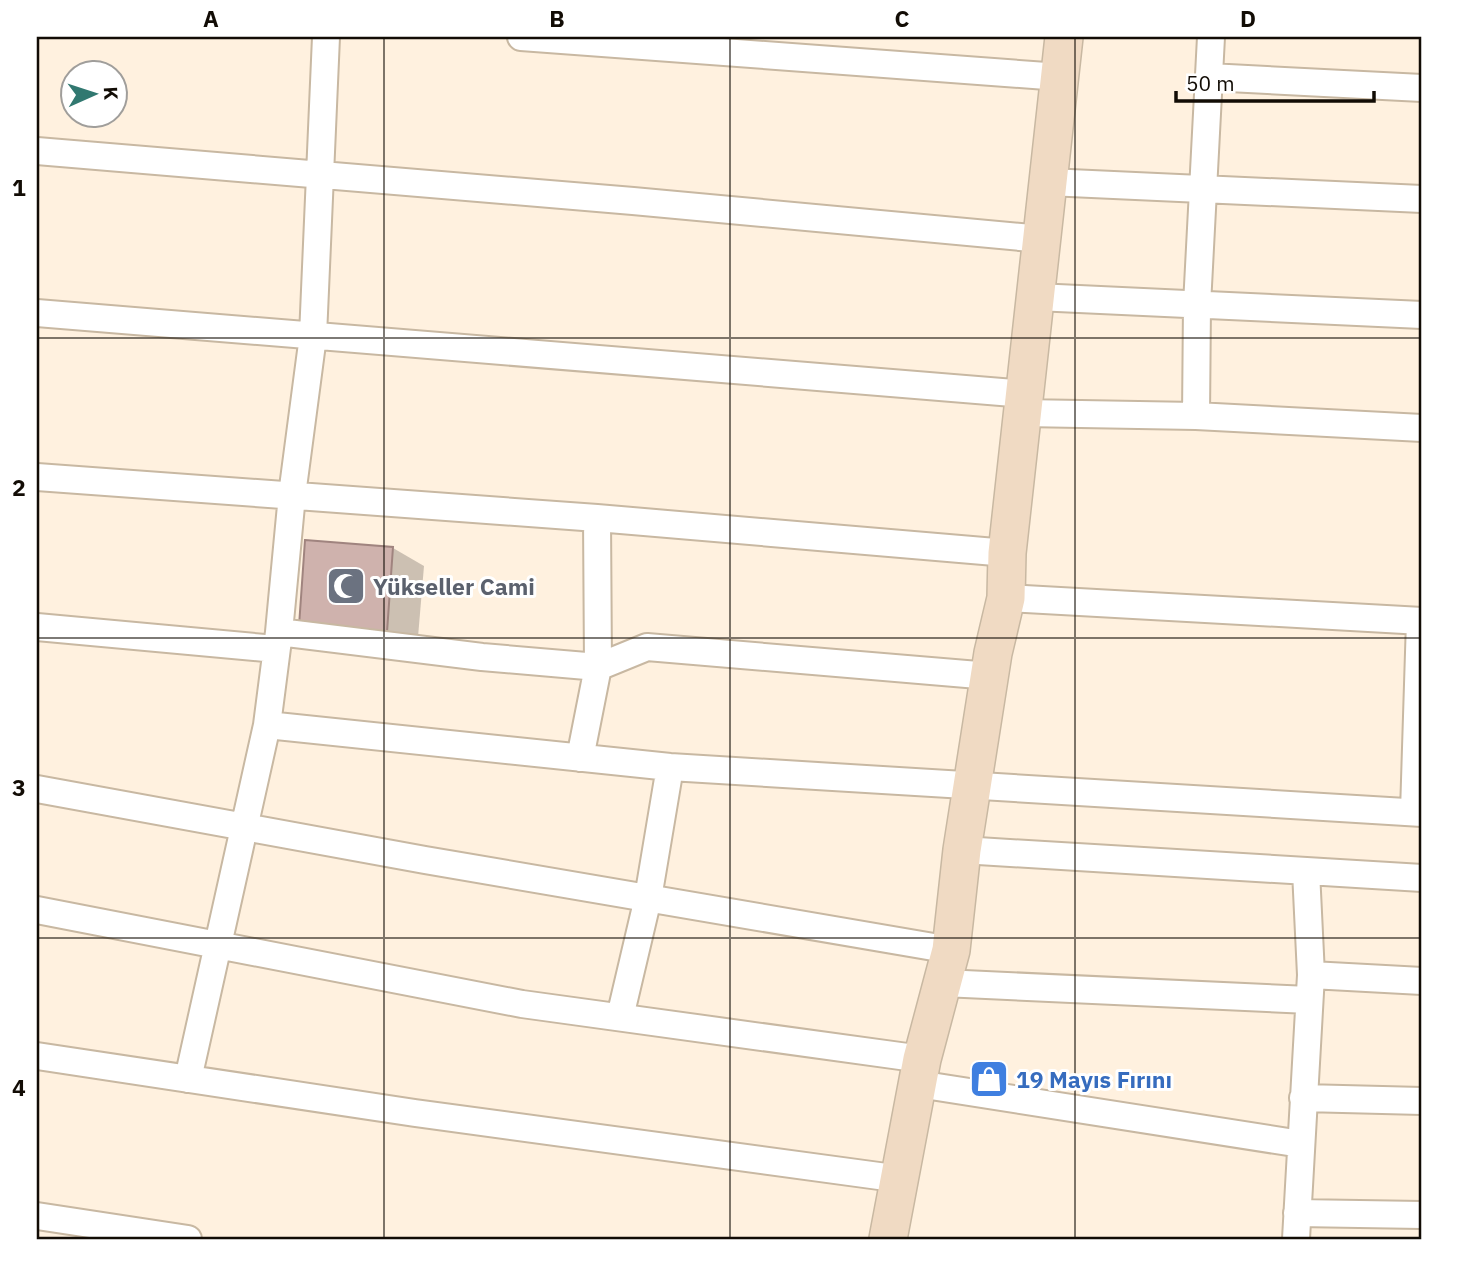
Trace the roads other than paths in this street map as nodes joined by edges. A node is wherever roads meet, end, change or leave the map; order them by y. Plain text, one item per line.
1 (326, 37) edge
2 (521, 37) edge
3 (1065, 37) edge
4 (1211, 37) edge
5 (1060, 78) junction
6 (1209, 78) junction
7 (1422, 88) edge
8 (37, 151) edge
9 (321, 175) junction
10 (1048, 183) junction
11 (1203, 190) junction
12 (1422, 199) edge
13 (1042, 239) junction
14 (1036, 297) junction
15 (1197, 305) junction
16 (37, 313) edge
17 (1422, 315) edge
18 (313, 336) junction
19 (1024, 403) junction
20 (1196, 416) junction
21 (1422, 428) edge
22 (37, 477) edge
23 (292, 495) junction
24 (597, 518) junction
25 (1007, 553) junction
26 (1006, 598) junction
27 (1421, 621) edge
28 (37, 627) edge
29 (278, 640) junction
30 (598, 667) junction
31 (990, 676) junction
32 (267, 725) junction
33 (580, 758) junction
34 (670, 767) junction
35 (974, 784) junction
36 (37, 789) edge
37 (1418, 812) edge
38 (244, 826) junction
39 (962, 850) junction
40 (1306, 871) junction
41 (1422, 878) edge
42 (648, 898) junction
43 (37, 910) edge
44 (218, 944) junction
45 (947, 967) junction
46 (1422, 981) edge
47 (1310, 988) junction
48 (620, 1017) junction
49 (37, 1056) edge
50 (920, 1072) junction
51 (188, 1079) junction
52 (1303, 1098) junction
53 (1422, 1101) edge
54 (1301, 1144) junction
55 (901, 1179) junction
56 (1297, 1213) junction
57 (1422, 1215) edge
58 (37, 1216) edge
59 (146, 1236) edge
60 (188, 1239) edge
61 (894, 1239) edge
62 (1296, 1239) edge

1 - 9 street
2 - 5 street
3 - 5 main road
4 - 6 street
5 - 10 main road
6 - 7 street
6 - 11 street
8 - 9 street
9 - 13 street
9 - 18 street
10 - 11 street
10 - 13 main road
11 - 12 street
11 - 15 street
13 - 14 main road
14 - 15 street
14 - 19 main road
15 - 17 street
15 - 20 street
16 - 18 street
18 - 19 street
18 - 23 street
19 - 20 street
19 - 25 main road
20 - 21 street
22 - 23 street
23 - 24 street
23 - 29 street
24 - 25 street
24 - 30 street
25 - 26 main road
26 - 27 street
26 - 31 main road
27 - 37 street
28 - 29 street
29 - 30 street
29 - 32 street
30 - 31 street
30 - 33 street
31 - 35 main road
32 - 33 street
32 - 38 street
33 - 34 street
34 - 35 street
34 - 42 street
35 - 37 street
35 - 39 main road
36 - 38 street
38 - 42 street
38 - 44 street
39 - 40 street
39 - 45 main road
40 - 41 street
40 - 47 street
42 - 45 street
42 - 48 street
43 - 44 street
44 - 48 street
44 - 51 street
45 - 47 street
45 - 50 main road
46 - 47 street
47 - 52 street
48 - 50 street
49 - 51 street
50 - 54 street
50 - 55 main road
51 - 55 street
52 - 53 street
52 - 54 street
54 - 56 street
55 - 61 main road
56 - 57 street
56 - 62 street
58 - 59 street
59 - 60 street

